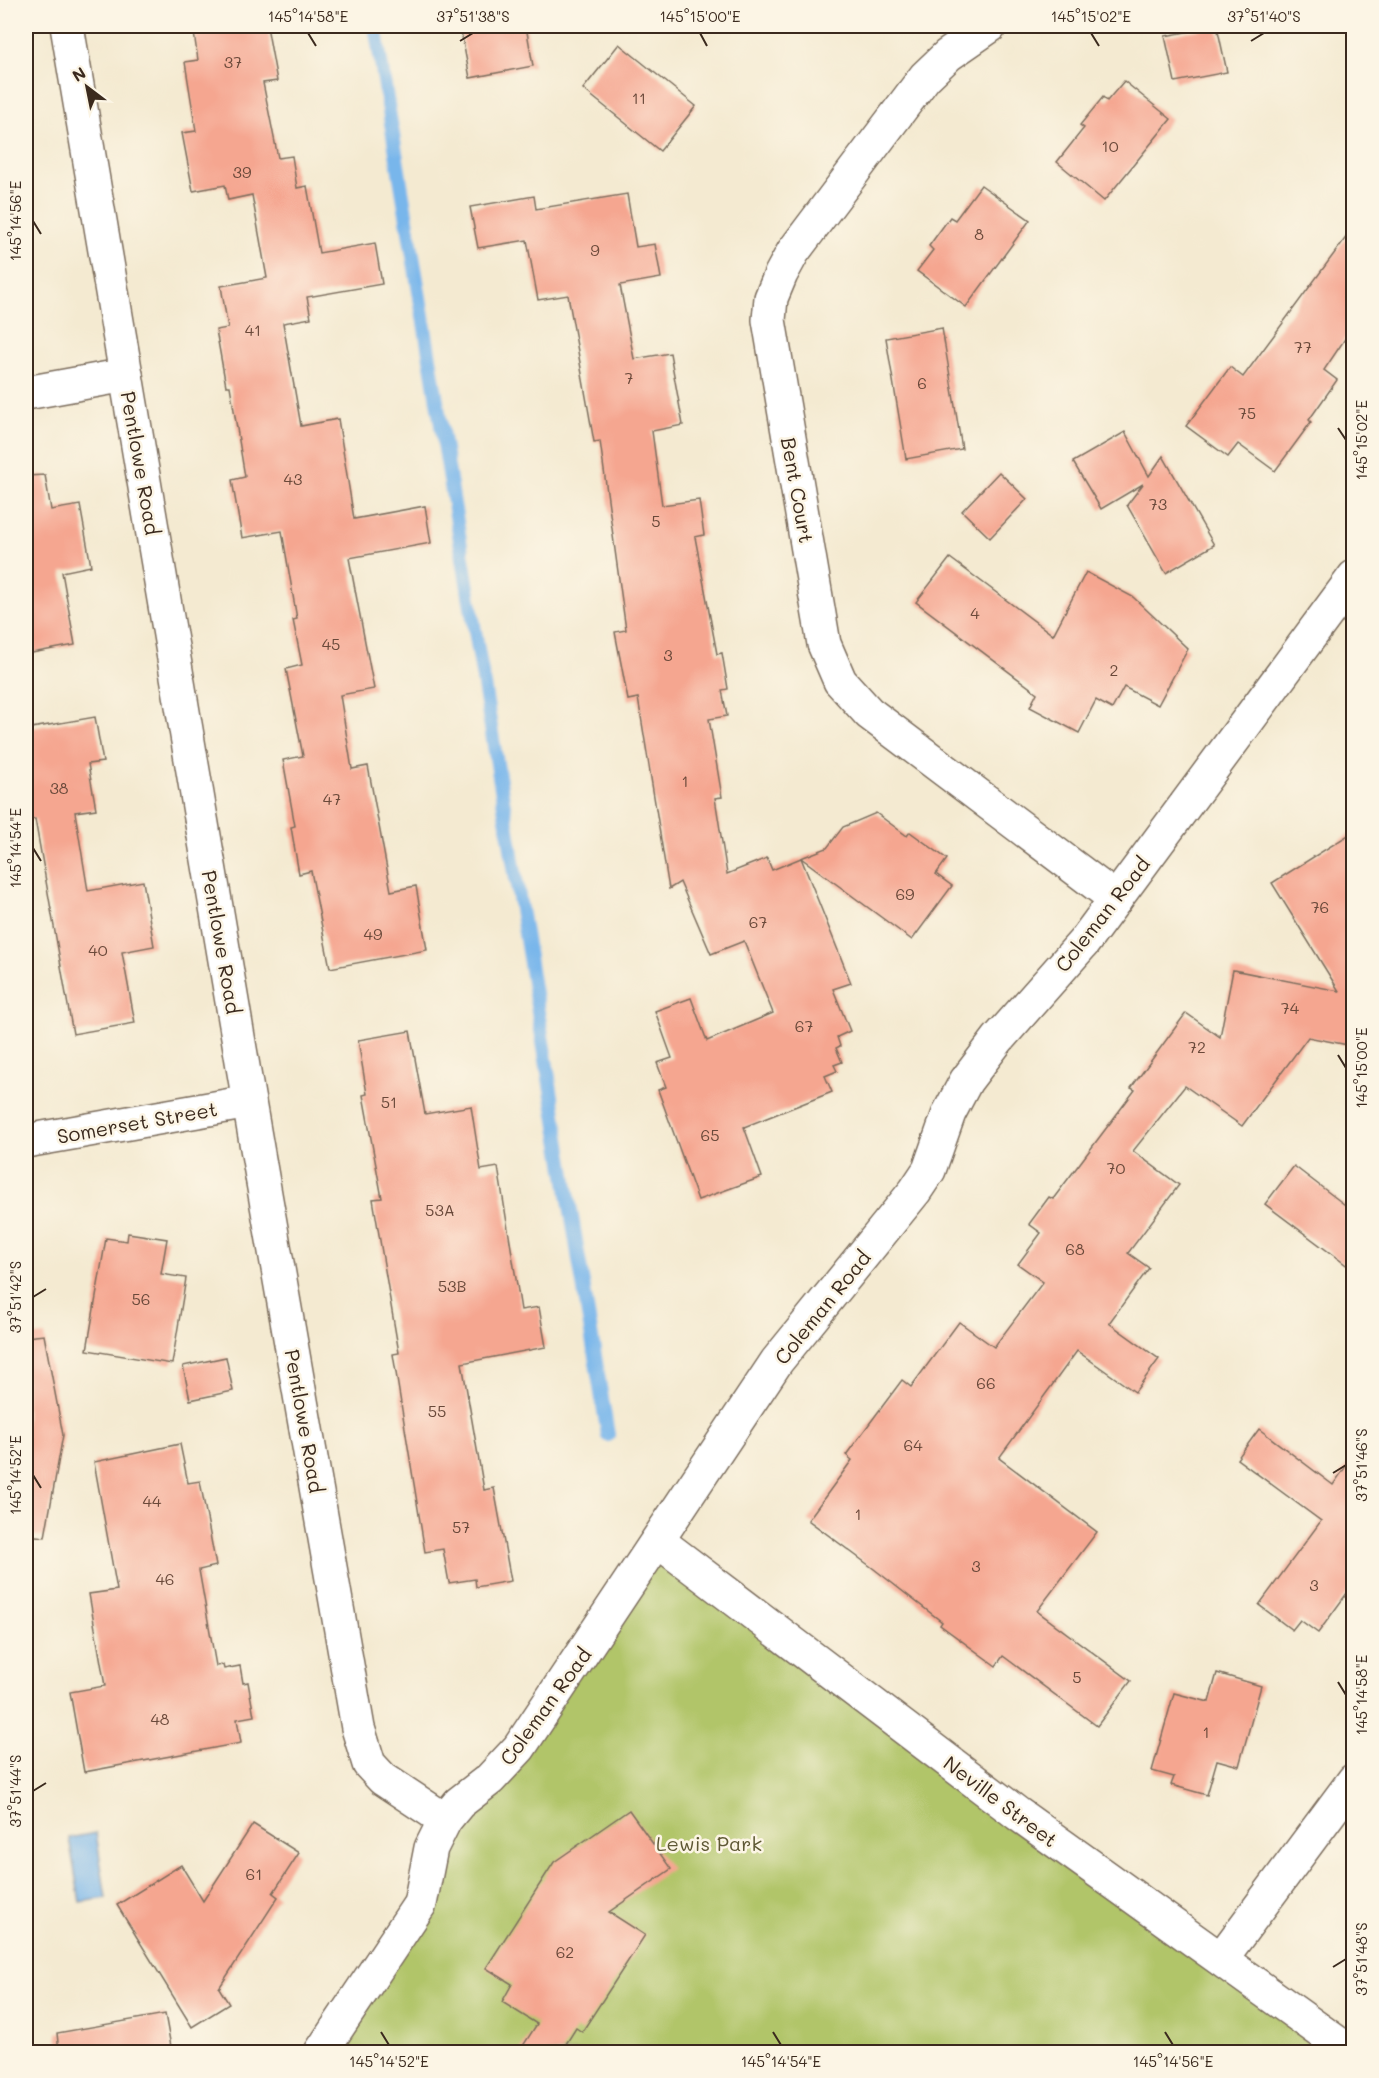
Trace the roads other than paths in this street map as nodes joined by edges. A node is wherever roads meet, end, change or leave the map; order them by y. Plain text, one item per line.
1 (67, 26) edge
2 (990, 26) edge
3 (126, 375) junction
4 (26, 393) edge
5 (1353, 577) edge
6 (1116, 899) junction
7 (249, 1102) junction
8 (26, 1141) edge
9 (658, 1541) junction
10 (1353, 1780) edge
11 (445, 1820) junction
12 (1221, 1959) junction
13 (321, 2052) edge
14 (1350, 2052) edge

1 - 3 street, Pentlowe Road
2 - 6 street, Bent Court
3 - 4 street
3 - 7 street, Pentlowe Road
5 - 6 street, Coleman Road
6 - 9 street, Coleman Road
7 - 8 street, Somerset Street
7 - 11 street, Pentlowe Road
9 - 11 street, Coleman Road
9 - 12 street, Neville Street
10 - 12 street
11 - 13 street, Coleman Road
12 - 14 street, Neville Street

